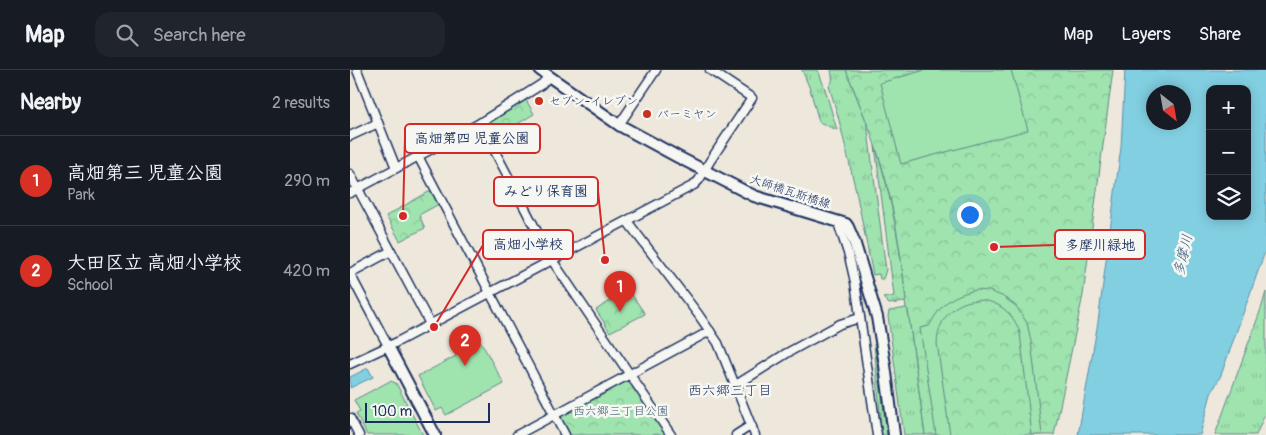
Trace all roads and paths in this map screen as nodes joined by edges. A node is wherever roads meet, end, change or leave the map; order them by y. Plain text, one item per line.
1 (357, 70) edge
2 (656, 70) edge
3 (710, 70) edge
4 (545, 73) edge
5 (378, 123) junction
6 (480, 123) junction
7 (619, 125) junction
8 (350, 136) edge
9 (418, 156) junction
10 (396, 168) junction
11 (704, 170) junction
12 (350, 174) edge
13 (358, 188) junction
14 (350, 193) edge
15 (627, 221) junction
16 (839, 221) junction
17 (391, 251) junction
18 (552, 260) junction
19 (350, 276) edge
20 (491, 292) junction
21 (860, 318) junction
22 (430, 324) junction
23 (710, 331) junction
24 (388, 346) junction
25 (350, 364) edge
26 (630, 375) junction
27 (736, 385) junction
28 (554, 415) junction
29 (350, 418) edge
30 (752, 427) junction
31 (359, 435) edge
32 (435, 435) edge
33 (517, 435) edge
34 (565, 435) edge
35 (671, 435) edge
36 (736, 435) edge
37 (755, 435) edge
38 (877, 435) edge
39 (894, 435) edge

1 - 5 street
2 - 7 street
3 - 11 street
4 - 6 street
4 - 7 street, 大師橋瓦斯橋線
5 - 8 street
5 - 10 street
6 - 9 street
6 - 18 street
7 - 11 street, 大師橋瓦斯橋線
9 - 10 street
9 - 20 street
10 - 13 street
11 - 15 street
11 - 16 street, 大師橋瓦斯橋線
12 - 13 street
13 - 14 street
13 - 17 street
15 - 18 street
15 - 23 street
16 - 21 street
16 - 39 street, 大師橋瓦斯橋線
17 - 19 street
17 - 22 street
18 - 20 street
18 - 26 street
19 - 24 street
20 - 22 street
20 - 28 street
21 - 27 street
21 - 38 street
22 - 24 street
23 - 26 street
23 - 27 street
24 - 25 street
24 - 32 street
26 - 28 street
26 - 35 street
27 - 30 street
28 - 33 street
28 - 34 street
29 - 31 street
30 - 36 street
30 - 37 street

